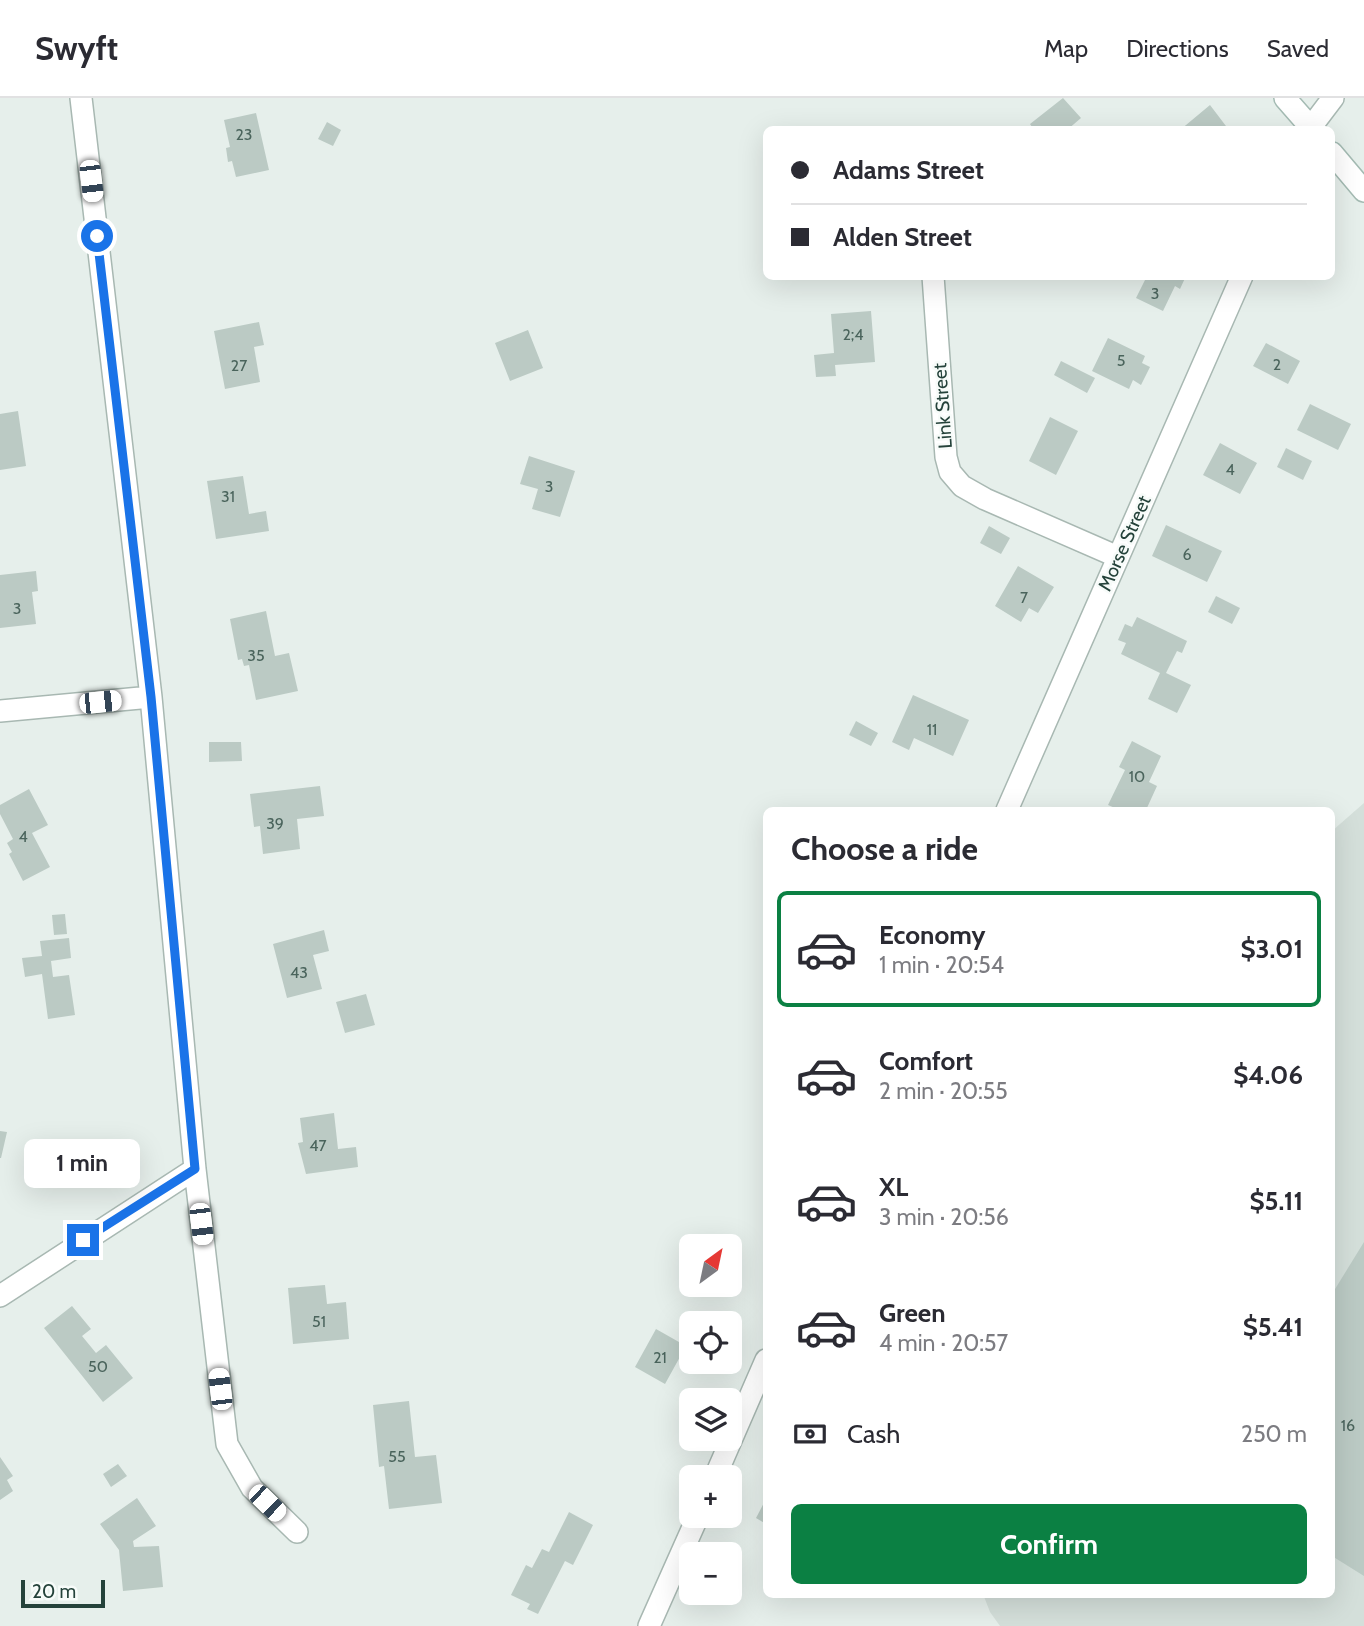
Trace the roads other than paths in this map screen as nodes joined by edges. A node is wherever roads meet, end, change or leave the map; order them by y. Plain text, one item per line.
1 (81, 98) edge
2 (1285, 98) edge
3 (1333, 98) edge
4 (1310, 126) edge
5 (1313, 126) edge
6 (1335, 157) edge
7 (1364, 191) edge
8 (933, 280) edge
9 (1240, 280) edge
10 (1118, 557) junction
11 (151, 697) junction
12 (0, 711) edge
13 (1008, 807) edge
14 (195, 1169) junction
15 (0, 1296) edge
16 (763, 1367) edge
17 (720, 1465) edge
18 (693, 1528) edge
19 (297, 1532) dead end
20 (649, 1626) edge

1 - 11 street
2 - 4 street
3 - 5 street
6 - 7 street
8 - 10 street, Link Street
9 - 10 street, Morse Street
10 - 13 street, Morse Street
11 - 12 street
11 - 14 street
14 - 15 street
14 - 19 street
16 - 17 street
18 - 20 street

